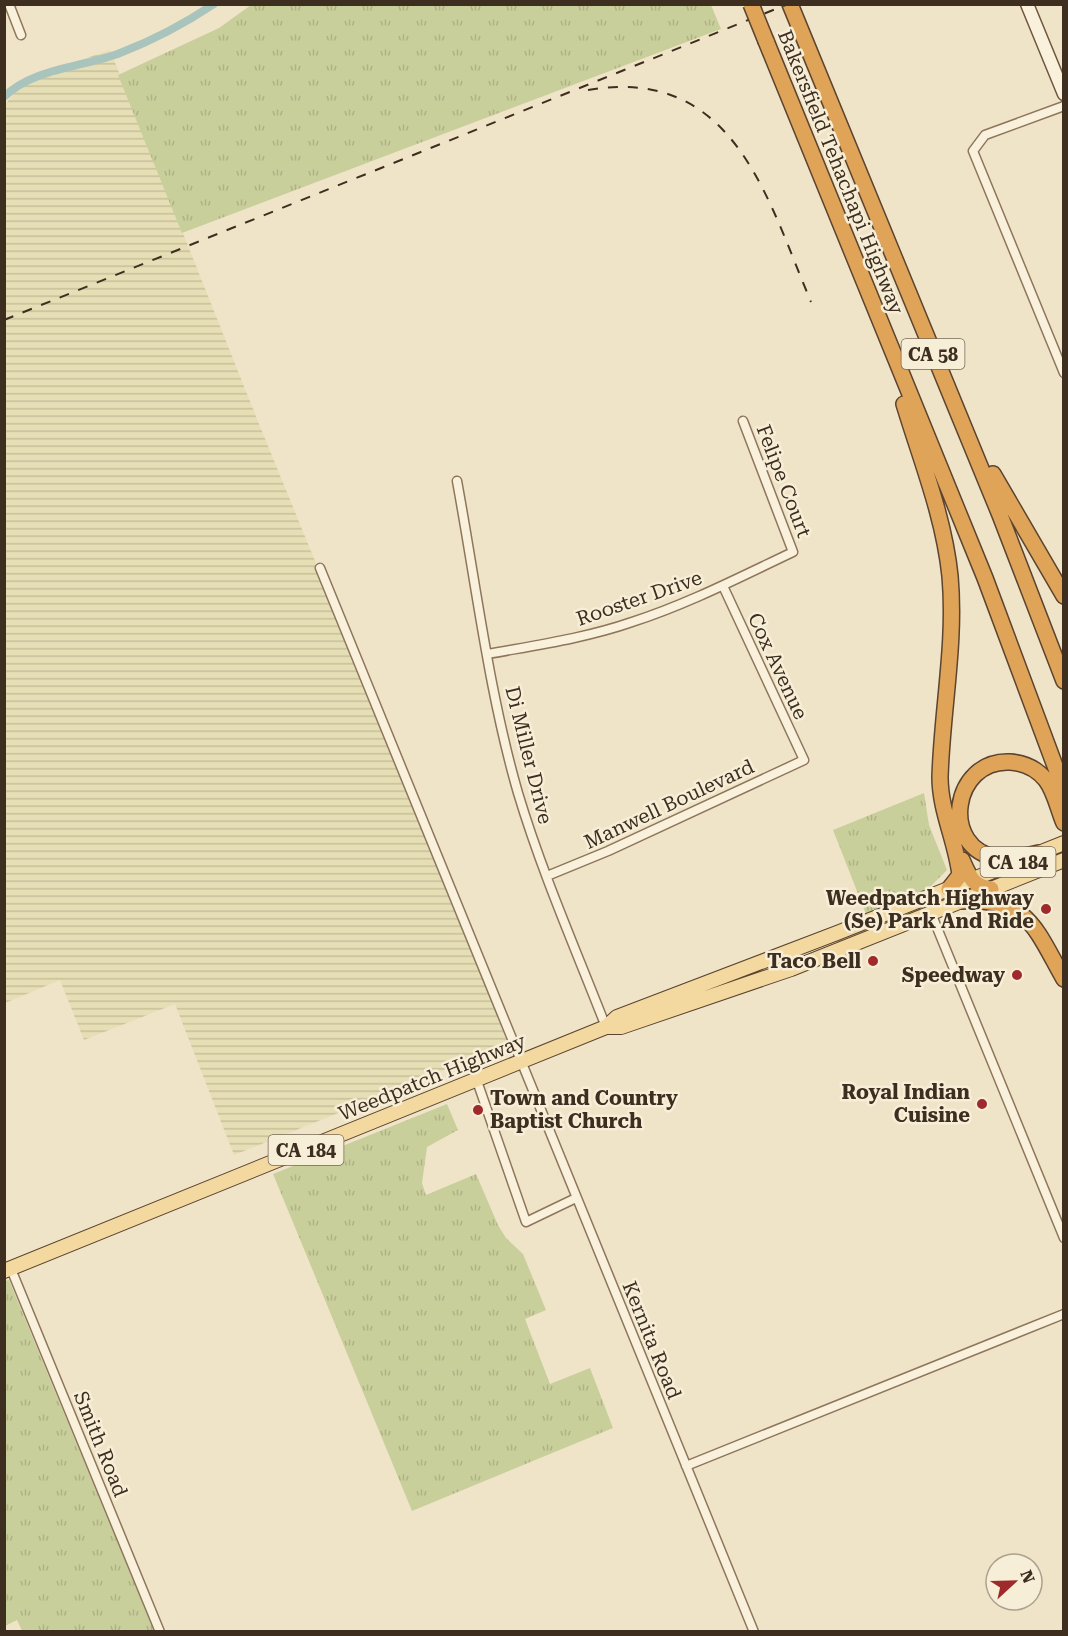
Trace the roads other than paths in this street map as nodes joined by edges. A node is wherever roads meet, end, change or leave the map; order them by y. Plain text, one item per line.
1 (9, 4) edge
2 (751, 4) edge
3 (790, 4) edge
4 (1027, 4) edge
5 (21, 35) dead end
6 (1064, 94) edge
7 (1064, 106) edge
8 (901, 278) junction
9 (896, 362) junction
10 (1064, 373) edge
11 (743, 421) dead end
12 (457, 481) dead end
13 (793, 552) joint
14 (320, 568) dead end
15 (723, 586) junction
16 (1064, 596) edge
17 (488, 654) junction
18 (1064, 681) edge
19 (804, 760) joint
20 (1064, 790) edge
21 (1064, 823) edge
22 (1064, 843) edge
23 (955, 847) junction
24 (1039, 853) junction
25 (1064, 860) edge
26 (547, 876) junction
27 (972, 880) junction
28 (950, 889) junction
29 (991, 889) junction
30 (961, 901) junction
31 (931, 913) junction
32 (1064, 979) edge
33 (606, 1027) junction
34 (521, 1061) junction
35 (477, 1081) junction
36 (576, 1198) junction
37 (1064, 1238) edge
38 (8, 1270) edge
39 (1064, 1314) edge
40 (686, 1467) junction
41 (160, 1632) edge
42 (754, 1632) edge

1 - 5 street
2 - 9 highway, Bakersfield Tehachapi Highway / CA 58, bridge
3 - 8 highway, Bakersfield Tehachapi Highway / CA 58
4 - 6 main road
7 - 10 street
8 - 16 highway
8 - 18 highway, Bakersfield Tehachapi Highway / CA 58
9 - 20 highway, Bakersfield Tehachapi Highway / CA 58
9 - 23 highway
11 - 13 street, Felipe Court
12 - 17 street, Di Miller Drive
13 - 15 street, Rooster Drive
14 - 34 street, Kernita Road
15 - 17 street, Rooster Drive
15 - 19 street, Cox Avenue
17 - 26 street, Di Miller Drive
19 - 26 street, Manwell Boulevard
21 - 24 highway
22 - 24 main road, Weedpatch Highway / CA 184
23 - 27 highway
23 - 28 highway
24 - 27 main road, Weedpatch Highway / CA 184
25 - 29 main road, Weedpatch Highway / CA 184
26 - 33 street, Di Miller Drive
27 - 28 main road, Weedpatch Highway / CA 184
27 - 29 highway
28 - 33 main road, Weedpatch Highway / CA 184
29 - 30 main road, Weedpatch Highway / CA 184
30 - 31 main road, Weedpatch Highway / CA 184
30 - 32 highway
31 - 33 main road, Weedpatch Highway / CA 184
31 - 37 street
33 - 34 main road, Weedpatch Highway / CA 184
34 - 35 main road, Weedpatch Highway / CA 184
34 - 36 street, Kernita Road
35 - 36 street
35 - 38 main road, Weedpatch Highway / CA 184
36 - 40 street, Kernita Road
38 - 41 street, Smith Road
39 - 40 street
40 - 42 street, Kernita Road

